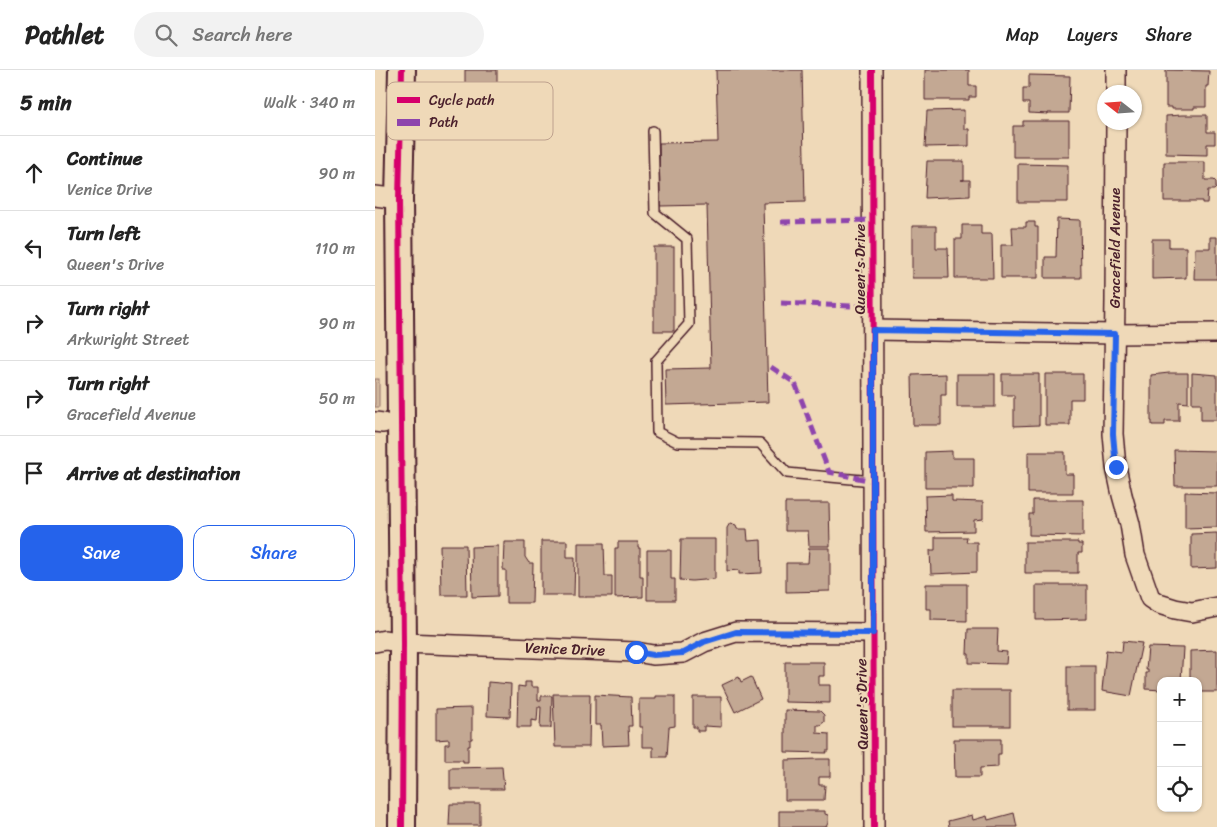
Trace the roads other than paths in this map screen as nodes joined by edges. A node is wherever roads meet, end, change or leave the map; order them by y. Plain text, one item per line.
1 (872, 70) edge
2 (1116, 70) edge
3 (1116, 85) edge
4 (1116, 130) edge
5 (653, 131) dead end
6 (394, 140) edge
7 (387, 197) edge
8 (873, 330) junction
9 (1217, 333) edge
10 (1115, 334) junction
11 (873, 481) junction
12 (1217, 607) edge
13 (873, 633) junction
14 (375, 642) edge
15 (403, 643) junction
16 (401, 827) edge
17 (874, 827) edge

1 - 8 street, Queen's Drive
2 - 3 street
4 - 10 street, Gracefield Avenue
5 - 11 lane
6 - 7 street
7 - 15 street
8 - 10 street
8 - 11 street, Queen's Drive
9 - 10 street
10 - 12 street, Gracefield Avenue
11 - 13 street, Queen's Drive
13 - 15 street, Venice Drive
13 - 17 street, Queen's Drive
14 - 15 street, Venice Drive
15 - 16 street

